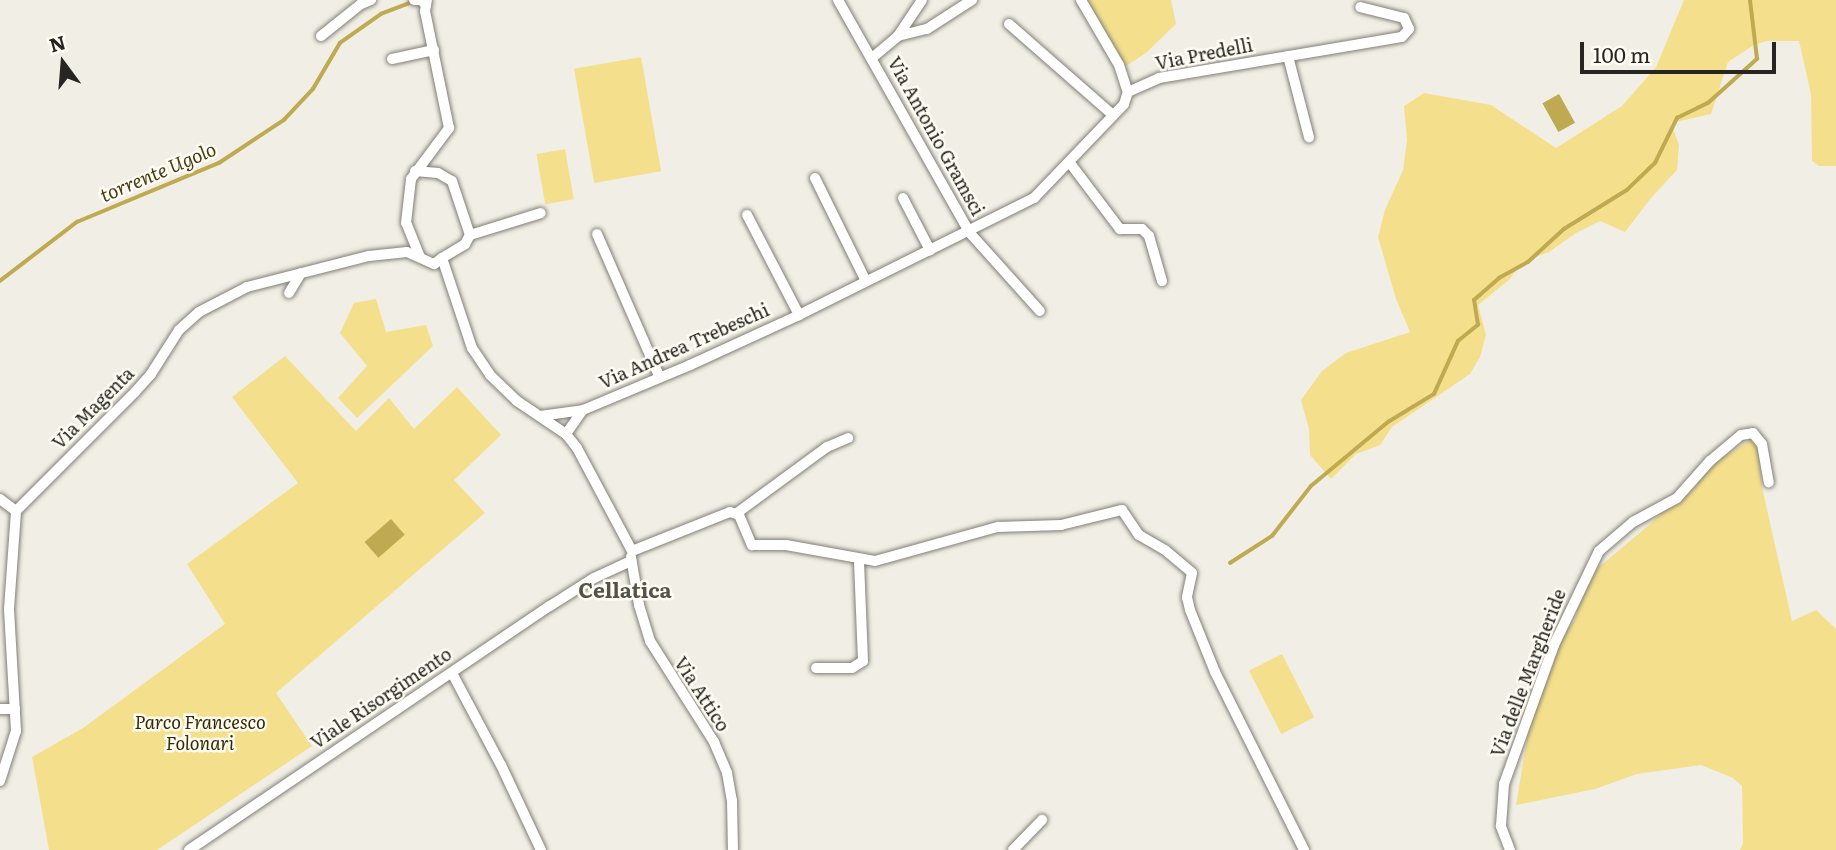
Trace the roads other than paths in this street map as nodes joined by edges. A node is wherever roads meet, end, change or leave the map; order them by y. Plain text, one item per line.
1 (372, 0) edge
2 (414, 0) edge
3 (838, 0) edge
4 (922, 0) edge
5 (972, 0) edge
6 (1081, 0) edge
7 (424, 1) edge
8 (1360, 7) dead end
9 (1009, 24) dead end
10 (321, 36) dead end
11 (898, 36) junction
12 (434, 50) junction
13 (1288, 56) junction
14 (872, 58) junction
15 (392, 59) dead end
16 (1128, 92) junction
17 (1113, 115) junction
18 (1308, 137) dead end
19 (1070, 163) junction
20 (415, 171) junction
21 (815, 178) dead end
22 (902, 198) dead end
23 (541, 213) dead end
24 (747, 215) dead end
25 (969, 232) junction
26 (597, 234) dead end
27 (467, 239) junction
28 (930, 250) junction
29 (420, 257) junction
30 (438, 261) junction
31 (301, 273) junction
32 (866, 281) junction
33 (1162, 281) dead end
34 (289, 293) dead end
35 (1040, 311) dead end
36 (799, 315) junction
37 (659, 376) junction
38 (583, 410) junction
39 (540, 416) junction
40 (566, 434) junction
41 (847, 434) dead end
42 (1769, 482) dead end
43 (0, 499) edge
44 (16, 512) junction
45 (737, 513) junction
46 (635, 553) junction
47 (859, 560) junction
48 (816, 668) dead end
49 (452, 673) junction
50 (0, 709) edge
51 (15, 709) junction
52 (0, 780) edge
53 (1042, 820) dead end
54 (189, 850) edge
55 (541, 850) edge
56 (733, 850) edge
57 (1013, 850) edge
58 (1304, 850) edge
59 (1510, 850) edge

1 - 10 street
2 - 7 street
3 - 14 street, Via Antonio Gramsci
4 - 11 street, Via Antonio Gramsci
5 - 11 street, Via Antonio Gramsci
6 - 16 street
7 - 12 street
8 - 13 street, Via Predelli
9 - 17 street
11 - 14 street, Via Antonio Gramsci
12 - 15 street
12 - 20 street
13 - 16 street, Via Predelli
13 - 18 street
14 - 25 street, Via Antonio Gramsci
16 - 17 street, Via Andrea Trebeschi
17 - 19 street, Via Andrea Trebeschi
19 - 25 street, Via Andrea Trebeschi
19 - 33 street
20 - 27 street
20 - 29 street
21 - 32 street
22 - 28 street
23 - 27 street
24 - 36 street, Via Andrea Trebeschi
25 - 28 street, Via Andrea Trebeschi
25 - 35 street, Via Antonio Gramsci
26 - 37 street
27 - 30 street
28 - 32 street, Via Andrea Trebeschi
29 - 30 street
29 - 31 street, Via Magenta
30 - 39 street
31 - 34 street
31 - 44 street, Via Magenta
32 - 36 street, Via Andrea Trebeschi
36 - 37 street, Via Andrea Trebeschi
37 - 38 street, Via Andrea Trebeschi
38 - 39 street, Via Andrea Trebeschi
38 - 40 street
39 - 40 street
40 - 46 street, Via Attico
41 - 45 street
42 - 59 street, Via delle Margheride
43 - 44 street
44 - 51 street
45 - 46 street, Viale Risorgimento
45 - 47 street
46 - 49 street, Viale Risorgimento
46 - 56 street, Via Attico
47 - 48 street
47 - 58 street
49 - 54 street, Viale Risorgimento
49 - 55 street
50 - 51 street
51 - 52 street
53 - 57 street

